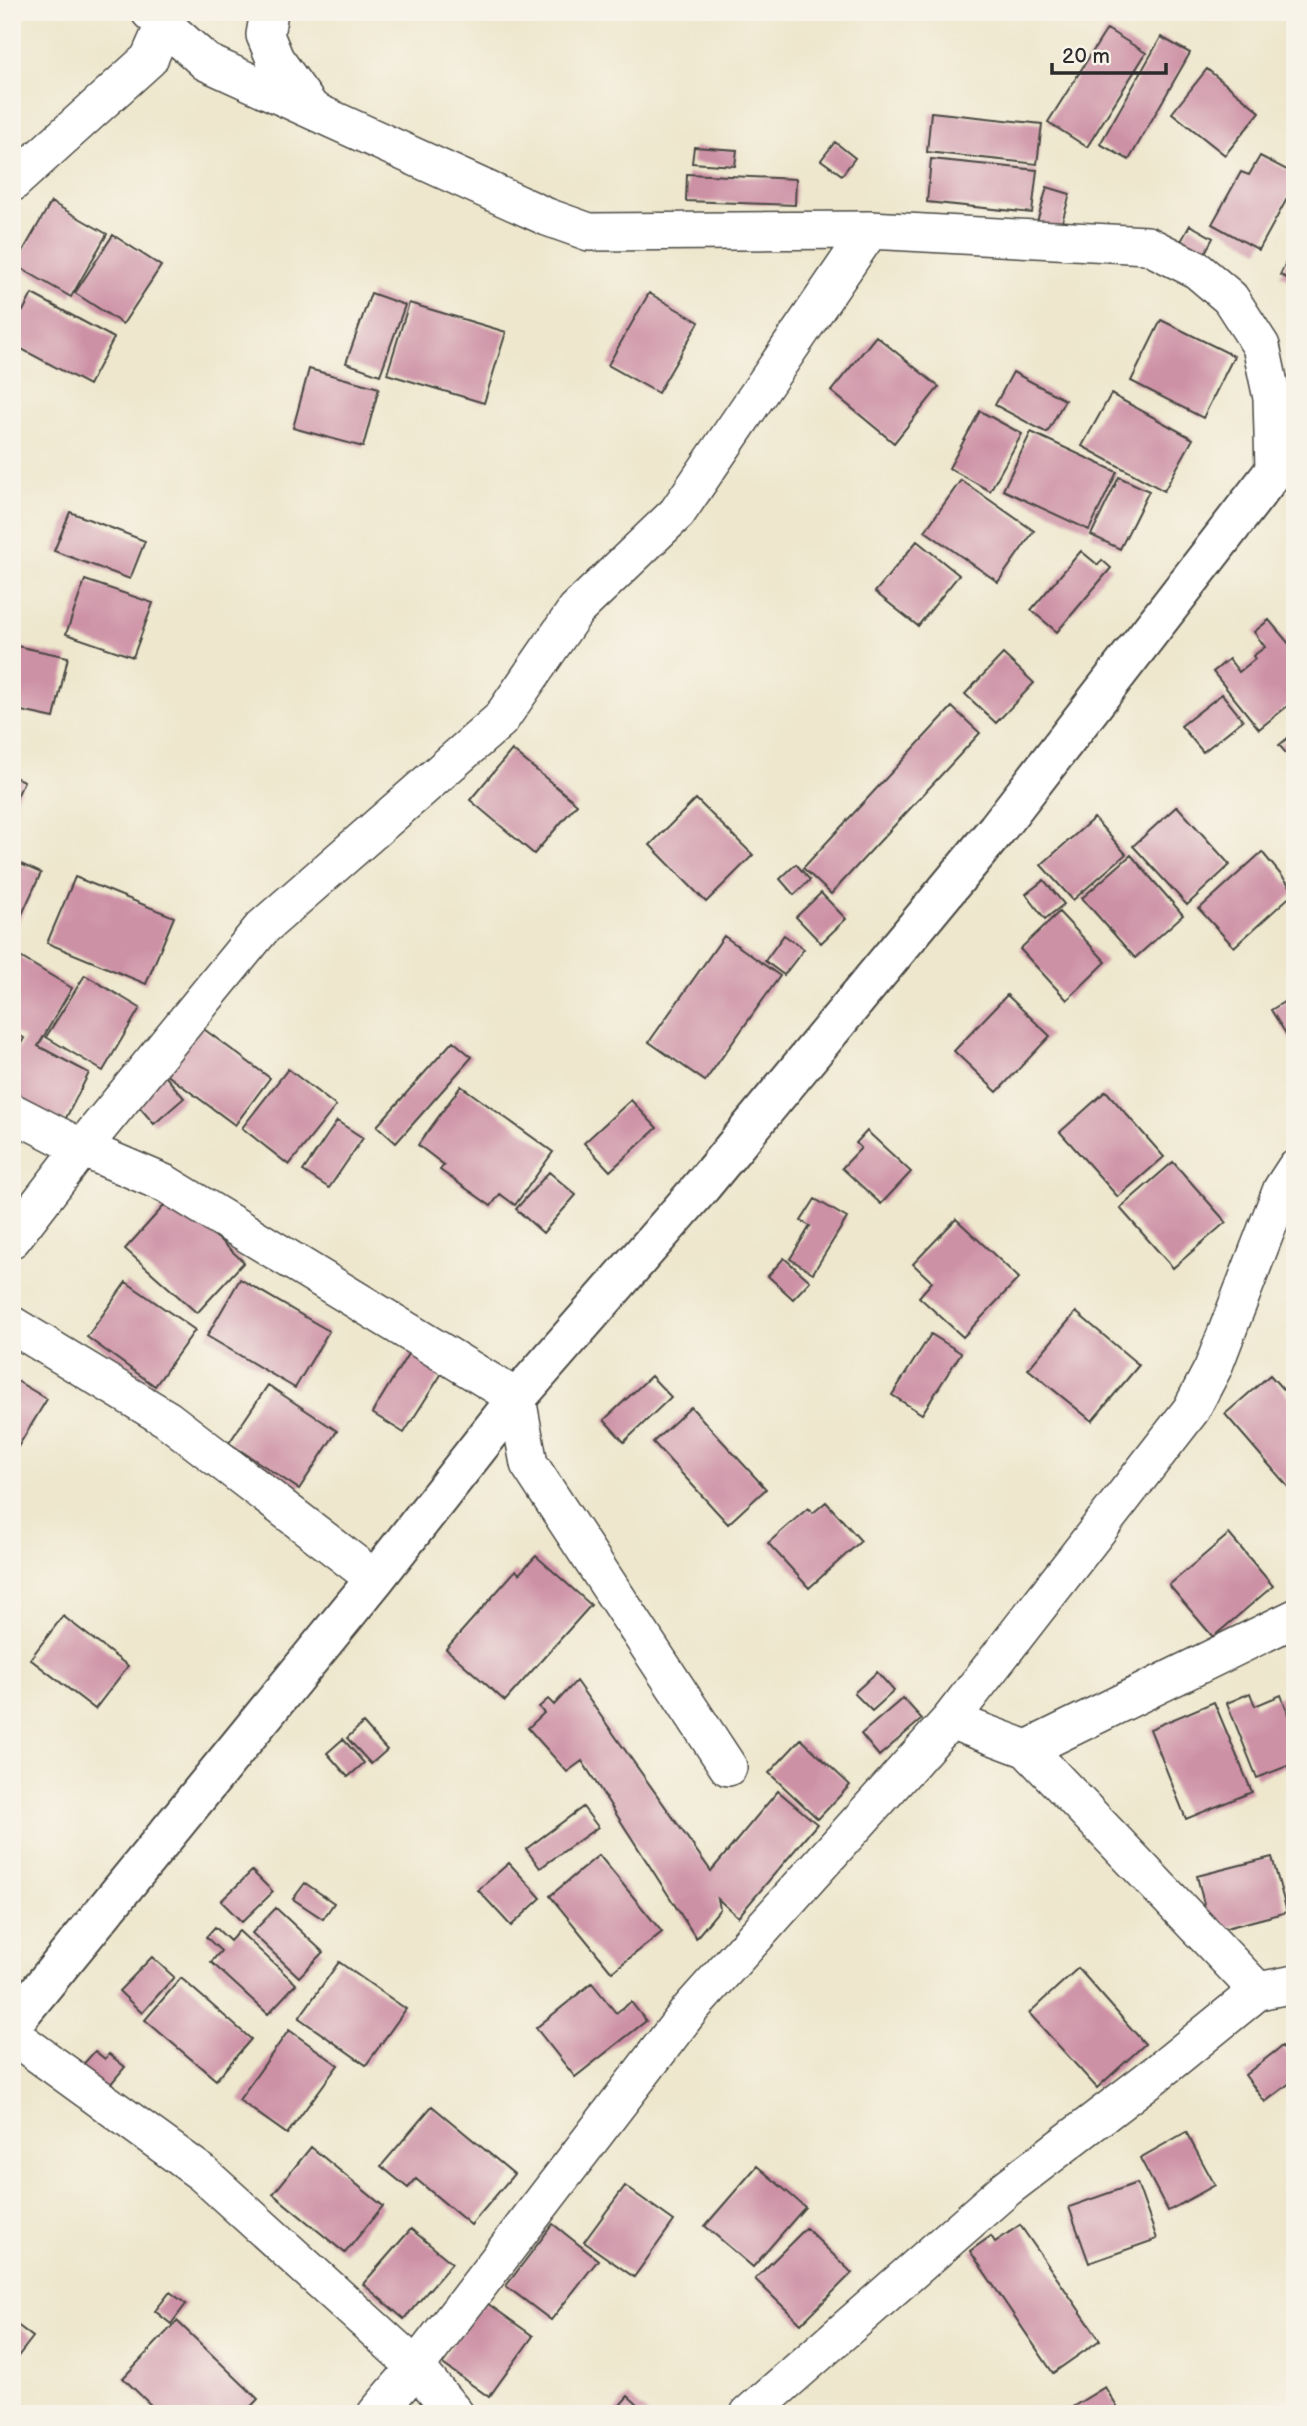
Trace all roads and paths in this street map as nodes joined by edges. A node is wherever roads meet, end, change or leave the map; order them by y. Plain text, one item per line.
1 (269, 12) edge
2 (157, 19) edge
3 (313, 111) junction
4 (12, 183) edge
5 (870, 230) junction
6 (1284, 456) edge
7 (12, 1112) edge
8 (82, 1148) junction
9 (1295, 1169) edge
10 (12, 1239) edge
11 (12, 1325) edge
12 (517, 1398) junction
13 (375, 1579) junction
14 (1295, 1618) edge
15 (950, 1720) junction
16 (1027, 1749) junction
17 (728, 1767) dead end
18 (1295, 1984) edge
19 (1258, 1991) junction
20 (12, 2024) edge
21 (12, 2035) edge
22 (416, 2367) junction
23 (376, 2414) edge
24 (456, 2414) edge
25 (749, 2414) edge

1 - 3 street
2 - 3 street
2 - 4 street
3 - 5 street
5 - 6 street
5 - 8 street
6 - 12 main road
7 - 8 street
8 - 10 street
8 - 12 street
9 - 15 street
11 - 13 street
12 - 13 main road
12 - 17 street
13 - 20 main road
14 - 16 street
15 - 16 street
15 - 22 street
16 - 19 street
18 - 19 street
19 - 25 street
21 - 22 street
22 - 23 street
22 - 24 street

